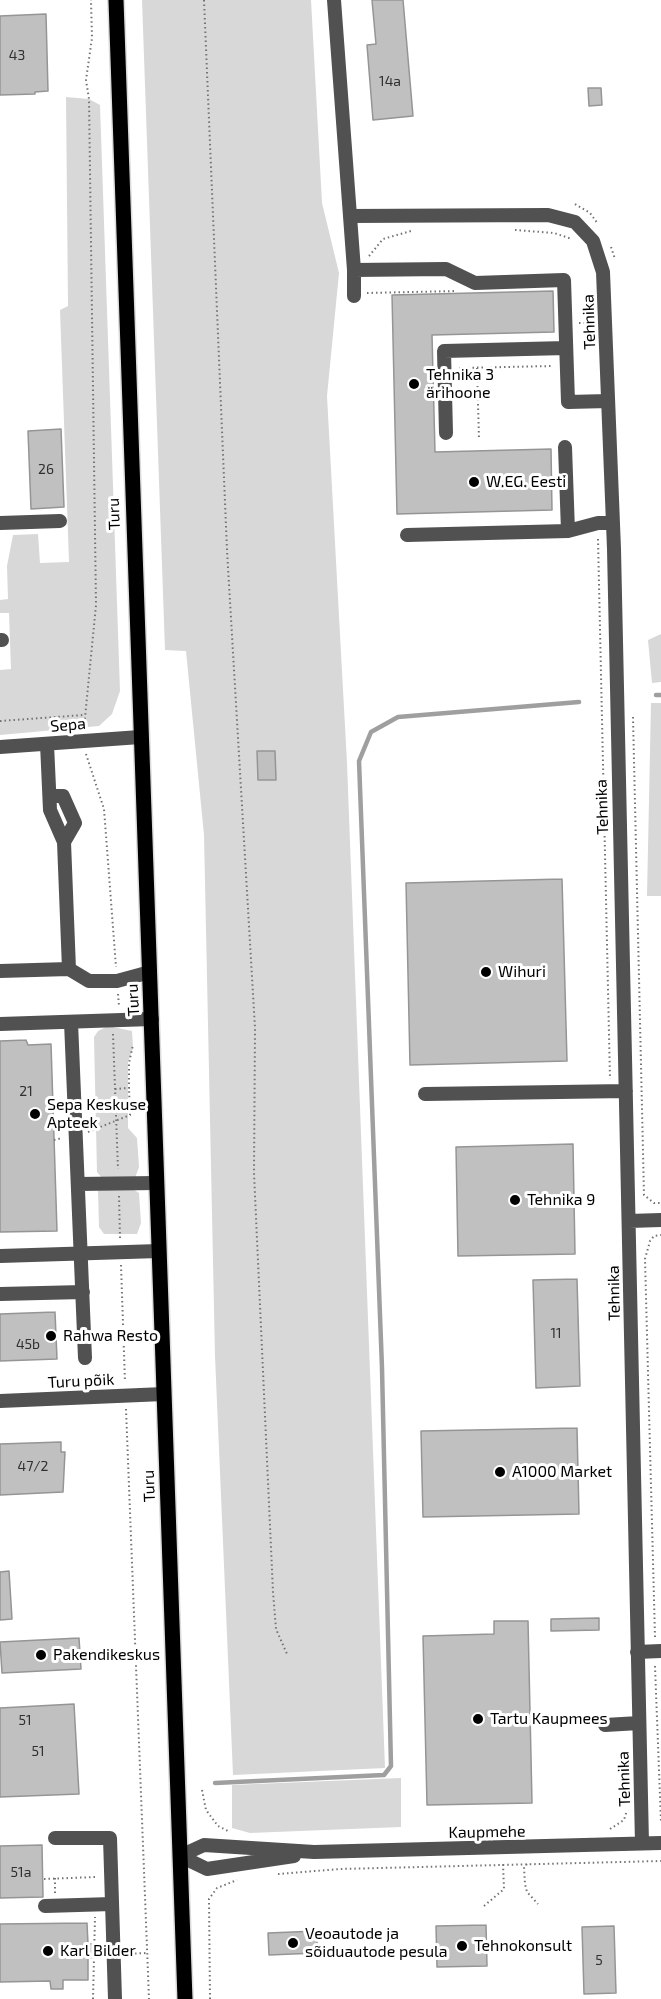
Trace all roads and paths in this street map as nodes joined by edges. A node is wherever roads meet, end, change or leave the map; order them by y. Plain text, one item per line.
1 (91, 0) edge
2 (116, 0) edge
3 (204, 0) edge
4 (334, 0) edge
5 (350, 216) junction
6 (354, 270) junction
7 (354, 297) dead end
8 (566, 348) junction
9 (558, 366) dead end
10 (477, 368) junction
11 (445, 369) junction
12 (608, 401) junction
13 (446, 433) dead end
14 (479, 439) dead end
15 (565, 447) dead end
16 (60, 521) dead end
17 (0, 523) edge
18 (613, 523) junction
19 (568, 531) junction
20 (407, 535) dead end
21 (84, 715) junction
22 (0, 721) edge
23 (140, 738) junction
24 (84, 740) junction
25 (47, 744) junction
26 (0, 747) edge
27 (604, 812) dead end
28 (636, 812) dead end
29 (69, 969) junction
30 (0, 971) edge
31 (150, 972) junction
32 (117, 981) junction
33 (152, 1018) junction
34 (113, 1020) junction
35 (71, 1022) junction
36 (0, 1024) edge
37 (134, 1045) dead end
38 (129, 1088) junction
39 (115, 1089) junction
40 (610, 1091) junction
41 (626, 1091) junction
42 (425, 1094) dead end
43 (116, 1120) junction
44 (76, 1135) junction
45 (54, 1140) dead end
46 (156, 1183) junction
47 (78, 1184) junction
48 (118, 1184) junction
49 (661, 1203) edge
50 (661, 1220) edge
51 (629, 1221) junction
52 (661, 1235) edge
53 (159, 1251) junction
54 (120, 1252) junction
55 (81, 1254) junction
56 (0, 1256) edge
57 (83, 1292) junction
58 (0, 1294) edge
59 (85, 1358) dead end
60 (164, 1394) junction
61 (125, 1395) junction
62 (0, 1401) edge
63 (658, 1651) edge
64 (637, 1652) junction
65 (287, 1654) dead end
66 (639, 1723) junction
67 (605, 1725) dead end
68 (202, 1790) dead end
69 (627, 1809) dead end
70 (661, 1822) edge
71 (609, 1830) dead end
72 (236, 1835) dead end
73 (55, 1839) dead end
74 (642, 1843) junction
75 (661, 1843) edge
76 (314, 1852) junction
77 (180, 1856) junction
78 (661, 1861) edge
79 (503, 1864) junction
80 (527, 1864) junction
81 (276, 1874) dead end
82 (111, 1877) junction
83 (244, 1877) dead end
84 (44, 1879) dead end
85 (95, 1904) junction
86 (112, 1904) junction
87 (538, 1904) dead end
88 (45, 1906) dead end
89 (484, 1906) dead end
90 (147, 1953) junction
91 (113, 1955) junction
92 (93, 1999) edge
93 (115, 1999) edge
94 (149, 1999) edge
95 (185, 1999) edge
96 (210, 1999) edge

1 - 21 path
2 - 23 main road, Turu
3 - 65 path
4 - 5 street
5 - 6 street
5 - 12 street, Tehnika
6 - 7 street
6 - 8 street
8 - 11 street
8 - 12 street
9 - 10 path
10 - 11 path
10 - 14 path
11 - 13 street
12 - 18 street, Tehnika
15 - 19 street
16 - 17 street
18 - 19 street
18 - 41 street, Tehnika
19 - 20 street
21 - 22 path
21 - 24 path
23 - 24 street, Sepa
23 - 31 main road, Turu
24 - 25 street, Sepa
24 - 32 path
25 - 26 street, Sepa
25 - 29 street
27 - 40 path
28 - 49 path
29 - 30 street
29 - 32 street
31 - 32 street
31 - 33 main road, Turu
32 - 34 path
33 - 34 street
33 - 46 main road, Turu
34 - 35 street
34 - 39 path
35 - 36 street
35 - 44 street
37 - 38 path
38 - 39 path
38 - 43 path
39 - 43 path
40 - 41 street
40 - 42 street
41 - 51 street, Tehnika
43 - 44 path
43 - 48 path
44 - 45 path
44 - 47 street
46 - 48 street
46 - 53 main road, Turu
47 - 48 street
47 - 55 street
48 - 54 path
50 - 51 street
51 - 64 street, Tehnika
52 - 63 path
53 - 54 street
53 - 60 main road, Turu
54 - 55 street
54 - 61 path
55 - 56 street
55 - 57 street
57 - 58 street
57 - 59 street
60 - 61 street, Turu põik
60 - 77 main road, Turu
61 - 62 street, Turu põik
61 - 90 path
63 - 64 street
63 - 70 path
64 - 66 street, Tehnika
66 - 67 street
66 - 74 street, Tehnika
68 - 72 path
69 - 71 path
73 - 82 street
74 - 75 street, Kaupmehe
74 - 76 street, Kaupmehe
76 - 77 street, Kaupmehe
76 - 77 street, Kaupmehe
77 - 95 main road, Turu
78 - 80 path
79 - 80 path
79 - 81 path
79 - 89 path
80 - 87 path
82 - 84 path
82 - 86 street
83 - 96 path
85 - 86 street
85 - 88 street
85 - 92 path
86 - 91 street
90 - 91 path
90 - 94 path
91 - 93 street

